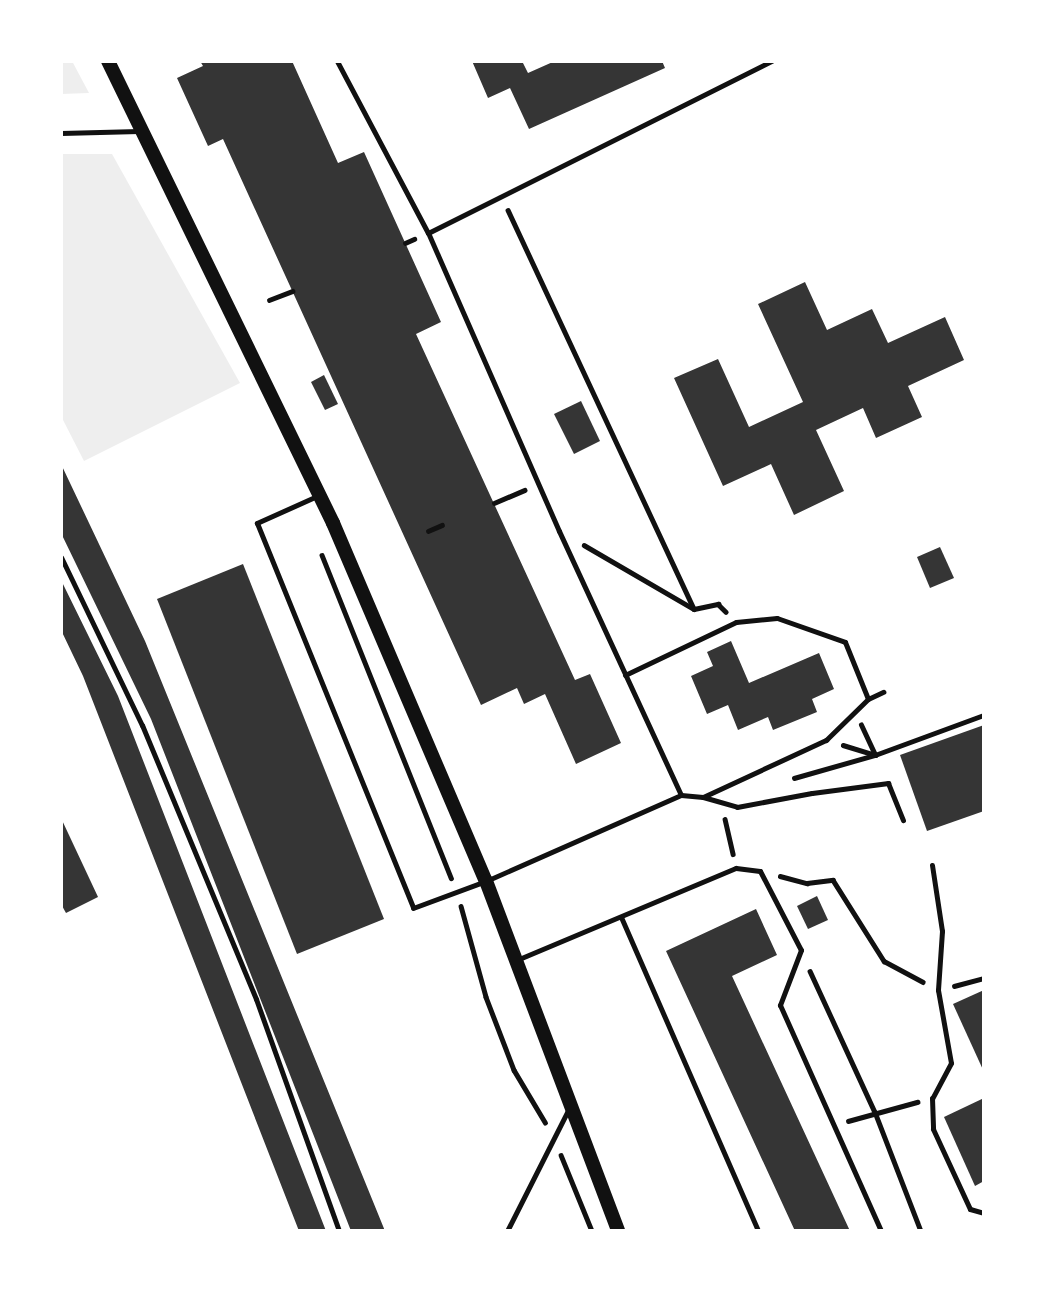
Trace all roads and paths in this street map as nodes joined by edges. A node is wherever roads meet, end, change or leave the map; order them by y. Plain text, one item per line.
1 (108, 61) edge
2 (337, 61) edge
3 (772, 61) edge
4 (143, 131) junction
5 (61, 133) edge
6 (501, 196) junction
7 (428, 233) junction
8 (292, 291) dead end
9 (269, 300) dead end
10 (538, 484) junction
11 (320, 495) junction
12 (494, 503) dead end
13 (442, 525) dead end
14 (428, 531) dead end
15 (559, 531) junction
16 (322, 554) dead end
17 (61, 557) edge
18 (694, 609) junction
19 (736, 622) junction
20 (625, 675) junction
21 (883, 692) dead end
22 (868, 699) junction
23 (855, 712) junction
24 (984, 715) edge
25 (826, 740) junction
26 (875, 755) junction
27 (681, 795) junction
28 (703, 797) junction
29 (903, 820) dead end
30 (932, 864) dead end
31 (760, 871) junction
32 (485, 881) junction
33 (456, 892) junction
34 (621, 917) junction
35 (801, 950) junction
36 (516, 961) junction
37 (984, 978) edge
38 (938, 990) junction
39 (932, 1098) junction
40 (571, 1105) junction
41 (875, 1112) junction
42 (834, 1126) junction
43 (553, 1135) junction
44 (984, 1213) edge
45 (339, 1231) edge
46 (508, 1231) edge
47 (592, 1231) edge
48 (618, 1231) edge
49 (758, 1231) edge
50 (881, 1231) edge
51 (921, 1231) edge

1 - 4 main road
2 - 7 lane
3 - 6 lane
4 - 5 lane
4 - 11 main road
6 - 7 lane
6 - 18 path
7 - 10 lane
8 - 9 path
10 - 12 path
10 - 15 lane
11 - 32 main road
11 - 33 lane
13 - 14 path
15 - 18 path
15 - 20 lane
16 - 33 path
17 - 45 lane
18 - 19 path
19 - 20 lane
19 - 22 lane
20 - 27 lane
21 - 22 lane
22 - 23 lane
23 - 25 lane
23 - 26 path
24 - 26 path
25 - 26 path
25 - 28 lane
27 - 28 lane
27 - 32 lane
28 - 29 lane
30 - 38 lane
31 - 34 lane
31 - 35 lane
31 - 38 path
32 - 33 lane
32 - 36 main road
33 - 43 path
34 - 36 lane
34 - 49 lane
35 - 41 path
35 - 42 lane
36 - 40 main road
37 - 38 path
38 - 39 lane
39 - 41 path
39 - 44 lane
40 - 43 lane
40 - 48 main road
41 - 42 path
41 - 51 path
42 - 50 lane
43 - 46 lane
43 - 47 path

